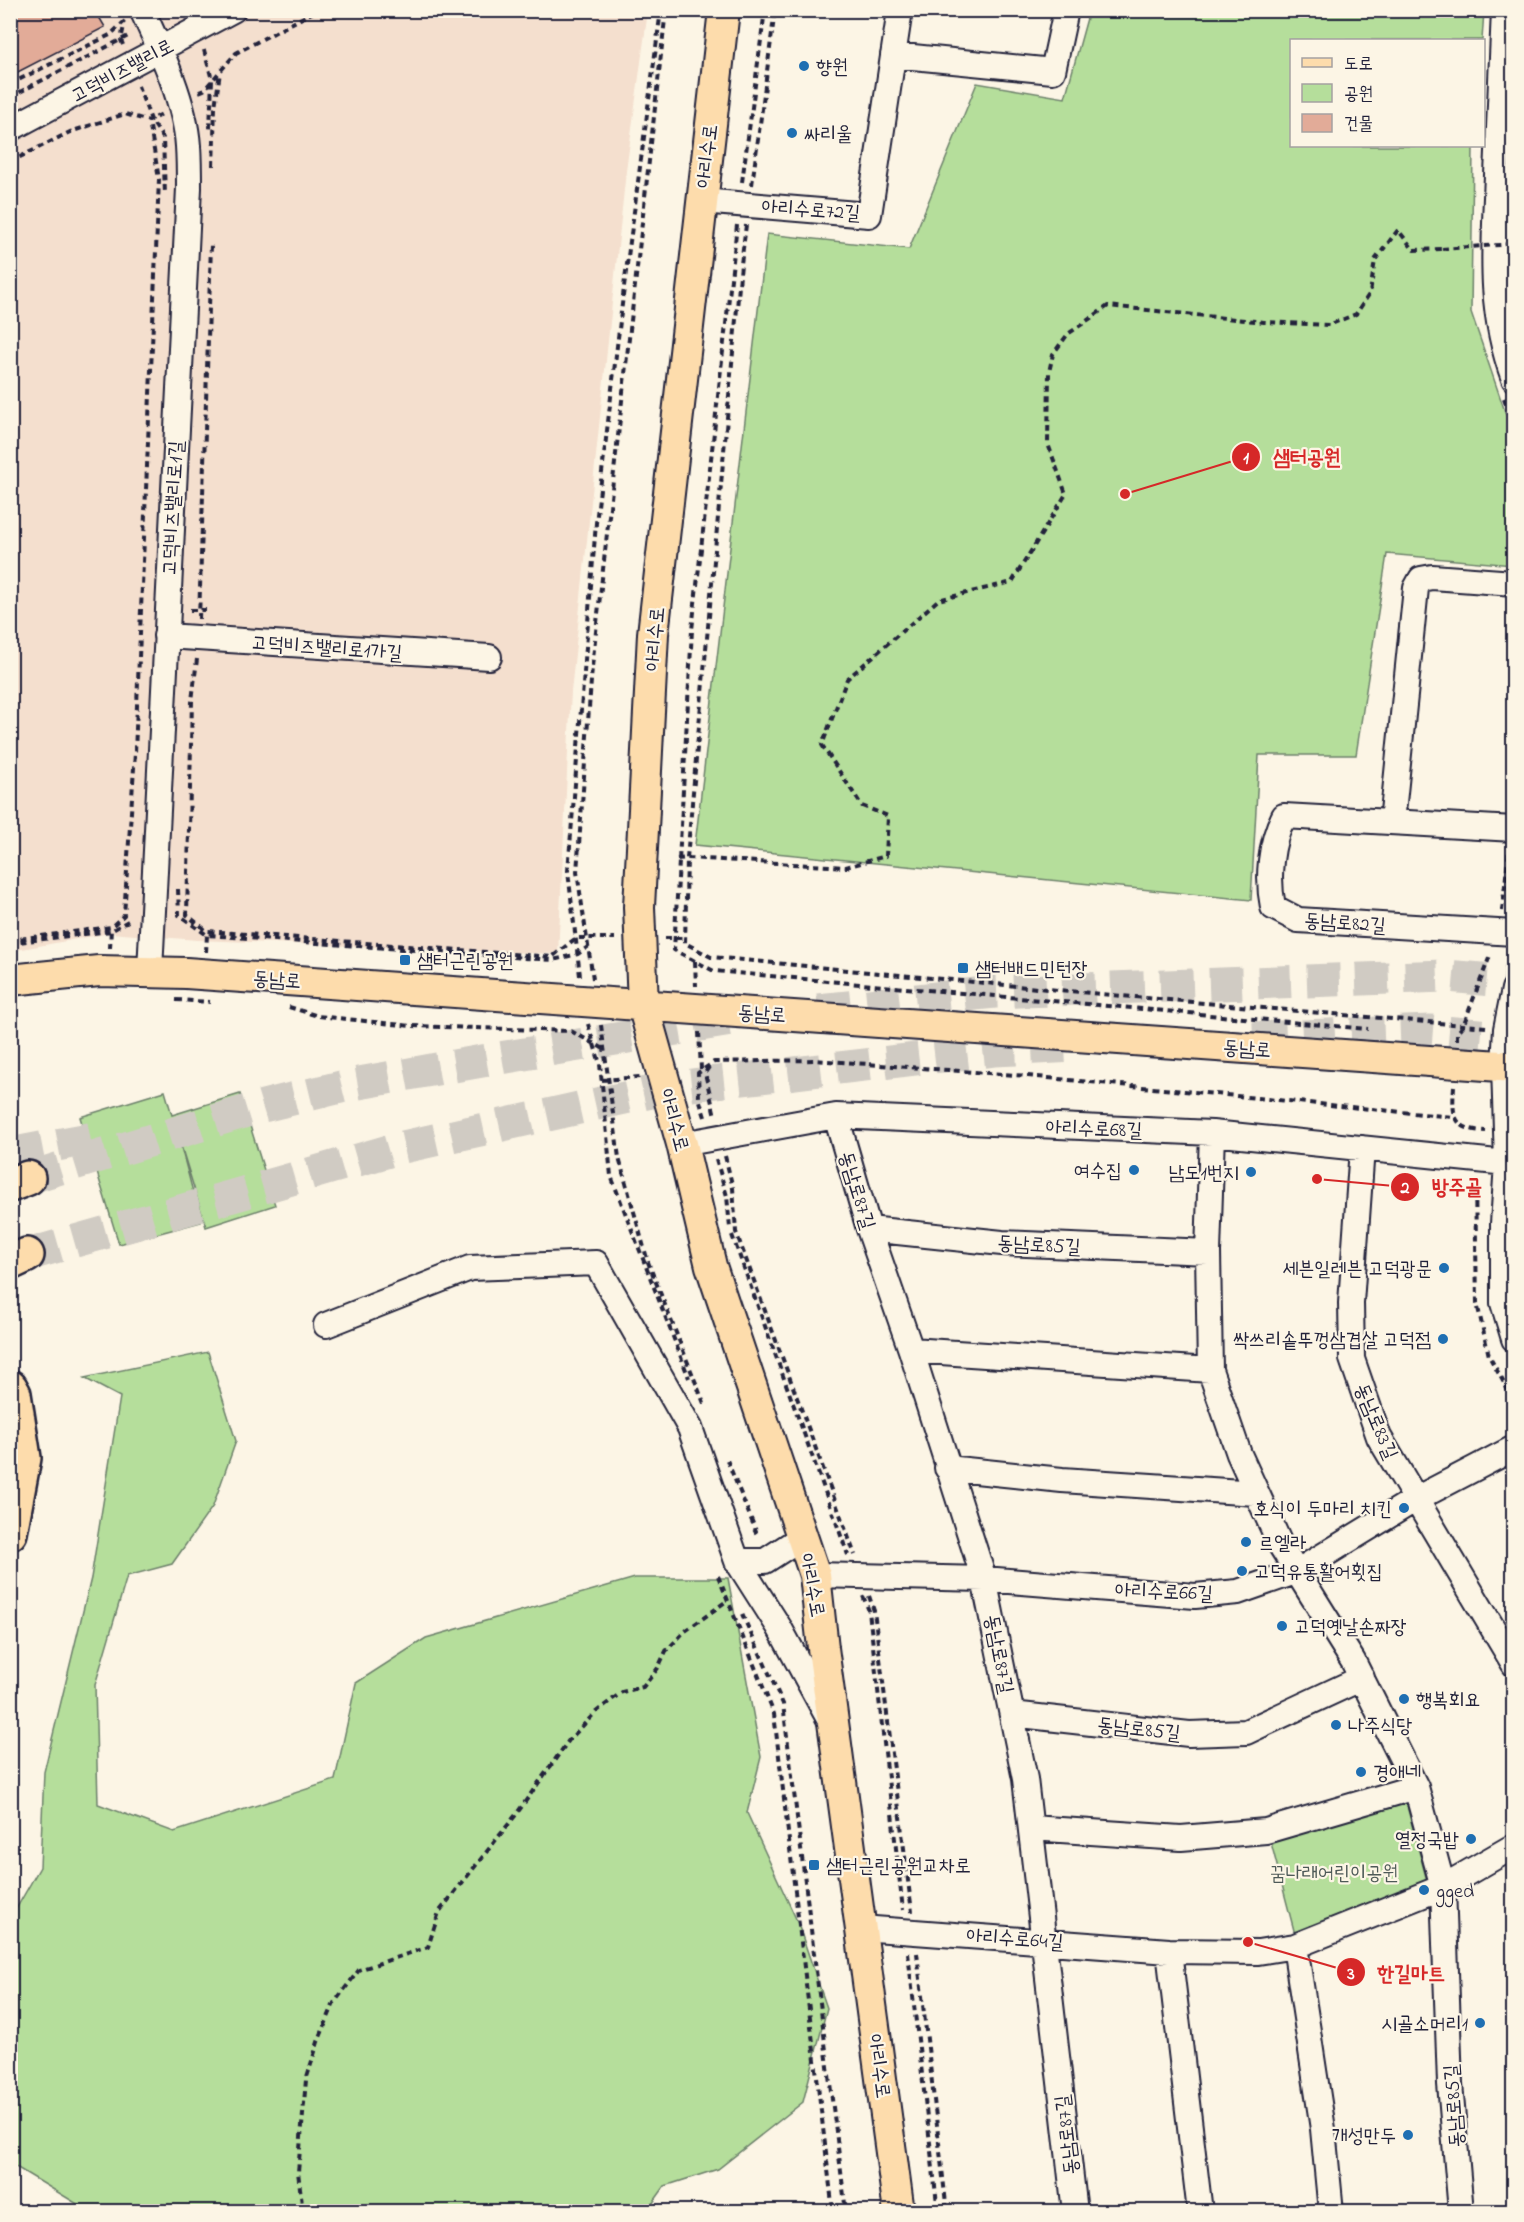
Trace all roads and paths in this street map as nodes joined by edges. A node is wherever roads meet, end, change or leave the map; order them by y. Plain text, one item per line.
1 (233, 10) edge
2 (317, 10) edge
3 (661, 10) edge
4 (724, 10) edge
5 (765, 10) edge
6 (775, 10) edge
7 (900, 10) edge
8 (1066, 10) edge
9 (1504, 10) edge
10 (140, 17) edge
11 (160, 50) junction
12 (893, 55) junction
13 (220, 72) junction
14 (212, 80) dead end
15 (10, 84) edge
16 (10, 97) edge
17 (150, 121) junction
18 (10, 129) edge
19 (10, 162) edge
20 (213, 167) dead end
21 (165, 198) dead end
22 (701, 201) junction
23 (744, 205) junction
24 (211, 238) dead end
25 (1513, 244) edge
26 (1514, 379) edge
27 (1514, 583) edge
28 (199, 612) dead end
29 (166, 636) junction
30 (489, 657) dead end
31 (189, 673) dead end
32 (1392, 822) junction
33 (1514, 829) edge
34 (687, 858) junction
35 (677, 859) junction
36 (178, 888) dead end
37 (139, 916) dead end
38 (1514, 933) edge
39 (576, 938) junction
40 (10, 942) edge
41 (588, 946) dead end
42 (578, 954) junction
43 (150, 971) junction
44 (10, 980) edge
45 (1514, 989) edge
46 (174, 1000) dead end
47 (581, 1001) junction
48 (217, 1003) dead end
49 (643, 1005) junction
50 (289, 1007) dead end
51 (1463, 1026) dead end
52 (1377, 1030) dead end
53 (1446, 1036) dead end
54 (1457, 1036) dead end
55 (594, 1043) junction
56 (604, 1049) dead end
57 (1509, 1066) edge
58 (1452, 1110) dead end
59 (836, 1116) junction
60 (1454, 1117) junction
61 (1471, 1131) dead end
62 (1212, 1133) junction
63 (697, 1141) junction
64 (1362, 1148) junction
65 (1507, 1163) junction
66 (869, 1229) junction
67 (1208, 1252) junction
68 (326, 1325) dead end
69 (1514, 1339) edge
70 (911, 1350) junction
71 (1210, 1370) junction
72 (10, 1387) edge
73 (701, 1408) dead end
74 (1514, 1448) edge
75 (723, 1451) dead end
76 (722, 1463) dead end
77 (947, 1468) junction
78 (1257, 1493) junction
79 (1416, 1499) junction
80 (739, 1506) dead end
81 (10, 1533) edge
82 (802, 1537) junction
83 (728, 1559) junction
84 (1298, 1571) junction
85 (815, 1575) junction
86 (856, 1576) junction
87 (984, 1579) junction
88 (728, 1600) junction
89 (742, 1612) dead end
90 (1514, 1664) edge
91 (1362, 1678) junction
92 (1012, 1714) junction
93 (834, 1726) junction
94 (1416, 1787) junction
95 (1031, 1828) junction
96 (1514, 1846) edge
97 (1443, 1887) junction
98 (861, 1928) junction
99 (905, 1931) junction
100 (1044, 1940) junction
101 (1294, 1946) junction
102 (1169, 1951) junction
103 (303, 2211) edge
104 (833, 2211) edge
105 (846, 2211) edge
106 (899, 2211) edge
107 (938, 2211) edge
108 (1075, 2211) edge
109 (1200, 2211) edge
110 (1331, 2211) edge
111 (1461, 2211) edge

1 - 11 street, 고덕비즈밸리로
2 - 13 path
3 - 39 path
4 - 22 main road, 아리수로
5 - 23 path
6 - 23 path
7 - 12 street, 아리수로72길
8 - 12 street
9 - 26 street
10 - 11 street, 고덕비즈밸리로1길
10 - 15 path
10 - 16 path
11 - 18 street, 고덕비즈밸리로
11 - 29 street, 고덕비즈밸리로1길
12 - 23 street, 아리수로72길
13 - 14 path
13 - 20 path
17 - 19 path
17 - 21 path
17 - 40 path
22 - 23 street, 아리수로72길
22 - 49 main road, 아리수로
23 - 34 path
23 - 35 path
24 - 28 path
25 - 34 path, bridge
27 - 32 street
29 - 30 street, 고덕비즈밸리로1가길
29 - 43 street, 고덕비즈밸리로1길
31 - 39 path
32 - 33 street, 동남로82길
32 - 38 street, 동남로82길
34 - 35 path
34 - 51 path
35 - 52 path
36 - 42 path
37 - 40 path
39 - 42 path
41 - 42 path
42 - 47 path
43 - 44 main road, 동남로
43 - 47 main road, 동남로
45 - 57 street
46 - 48 path
47 - 49 main road, 동남로
47 - 55 path
49 - 57 main road, 동남로
49 - 63 main road, 아리수로
50 - 55 path
53 - 54 path
55 - 56 path
55 - 73 path
57 - 65 street
58 - 60 path
59 - 62 street, 아리수로68길
59 - 63 street, 아리수로68길
59 - 66 street, 동남로87길
60 - 61 path
60 - 63 path
62 - 64 street, 아리수로68길
62 - 67 street, 동남로85길
63 - 82 main road, 아리수로
63 - 86 path
64 - 65 street, 아리수로68길
64 - 79 street, 동남로83길
65 - 69 street
66 - 67 street, 동남로85길
66 - 70 street, 동남로87길
67 - 71 street, 동남로85길
68 - 83 street
70 - 71 street
70 - 77 street, 동남로87길
71 - 78 street, 동남로85길
72 - 81 highway
74 - 79 street, 아리수로66길
75 - 83 path
76 - 80 path
77 - 78 street
77 - 87 street, 동남로87길
78 - 84 street, 동남로85길
79 - 84 street, 아리수로66길
79 - 90 street, 동남로83길
82 - 83 street
82 - 85 main road, 아리수로
83 - 88 path
83 - 93 street
84 - 87 street, 아리수로66길
84 - 91 street, 동남로85길
85 - 86 street, 아리수로66길
85 - 93 main road, 아리수로
86 - 87 street, 아리수로66길
86 - 99 path
87 - 92 street, 동남로87길
88 - 103 path
88 - 104 path
89 - 105 path
91 - 92 street, 동남로85길
91 - 94 street, 동남로85길
92 - 95 street, 동남로87길
93 - 98 main road, 아리수로
94 - 95 street
94 - 97 street, 동남로85길
95 - 100 street, 동남로87길
96 - 97 street, 아리수로64길
97 - 101 street, 아리수로64길
97 - 111 street, 동남로85길
98 - 99 street, 아리수로64길
98 - 106 main road, 아리수로
99 - 100 street, 아리수로64길
99 - 107 path
100 - 102 street, 아리수로64길
100 - 108 street, 동남로87길
101 - 102 street, 아리수로64길
101 - 110 street
102 - 109 street

